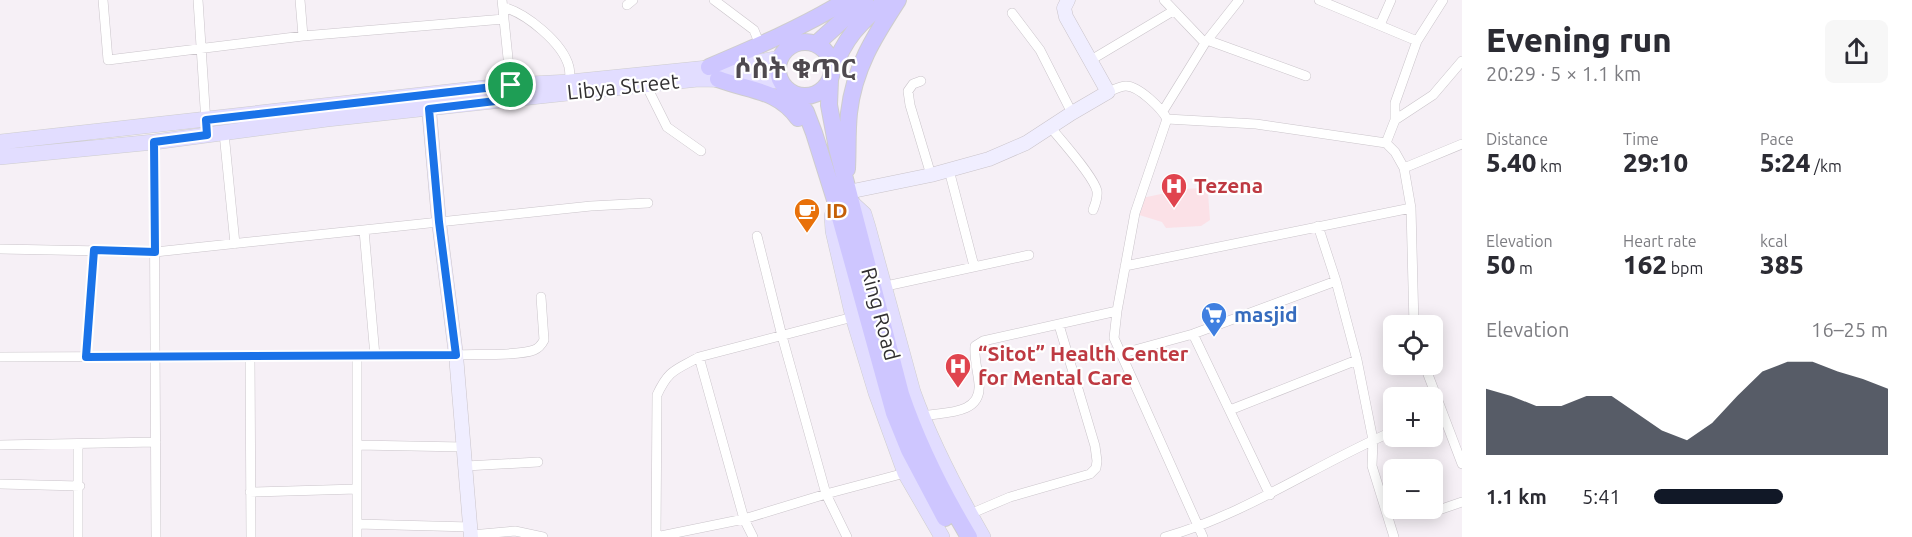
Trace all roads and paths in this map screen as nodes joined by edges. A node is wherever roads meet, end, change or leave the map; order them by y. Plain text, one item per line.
1 (103, 0) edge
2 (198, 0) edge
3 (300, 0) edge
4 (714, 0) edge
5 (845, 0) edge
6 (865, 0) edge
7 (886, 0) edge
8 (898, 0) edge
9 (1164, 0) edge
10 (1239, 0) edge
11 (1391, 0) edge
12 (1443, 0) edge
13 (1324, 1) edge
14 (1063, 2) edge
15 (503, 3) edge
16 (1173, 11) junction
17 (1012, 13) dead end
18 (504, 19) junction
19 (1380, 25) junction
20 (303, 36) junction
21 (1417, 40) junction
22 (1206, 42) junction
23 (816, 44) junction
24 (760, 45) junction
25 (201, 48) junction
26 (780, 57) junction
27 (1091, 60) junction
28 (1462, 61) edge
29 (714, 73) junction
30 (831, 76) junction
31 (1306, 76) dead end
32 (921, 81) dead end
33 (570, 82) junction
34 (646, 85) junction
35 (786, 87) junction
36 (511, 92) junction
37 (1108, 92) junction
38 (429, 109) junction
39 (1072, 113) junction
40 (1165, 115) junction
41 (1395, 120) junction
42 (206, 128) junction
43 (1051, 128) junction
44 (224, 133) junction
45 (0, 142) edge
46 (154, 142) junction
47 (1386, 143) junction
48 (1462, 144) edge
49 (701, 151) dead end
50 (0, 157) edge
51 (823, 160) junction
52 (1404, 168) junction
53 (949, 170) junction
54 (931, 175) junction
55 (845, 196) junction
56 (648, 202) dead end
57 (1411, 208) junction
58 (1093, 210) dead end
59 (439, 222) junction
60 (1318, 226) junction
61 (364, 230) junction
62 (757, 236) dead end
63 (235, 243) junction
64 (0, 249) edge
65 (94, 250) junction
66 (155, 252) junction
67 (1029, 255) dead end
68 (974, 266) junction
69 (1125, 266) junction
70 (1336, 281) junction
71 (886, 286) junction
72 (541, 297) dead end
73 (1117, 311) junction
74 (1414, 315) edge
75 (853, 317) junction
76 (1059, 325) junction
77 (1193, 334) junction
78 (782, 336) junction
79 (1120, 354) junction
80 (456, 355) junction
81 (250, 356) junction
82 (357, 356) junction
83 (375, 356) junction
84 (0, 357) edge
85 (86, 357) junction
86 (156, 357) junction
87 (699, 357) junction
88 (1357, 360) junction
89 (1230, 410) junction
90 (922, 416) junction
91 (1443, 426) edge
92 (1383, 436) edge
93 (1373, 440) junction
94 (156, 442) junction
95 (78, 444) junction
96 (0, 445) edge
97 (357, 445) junction
98 (464, 447) junction
99 (1461, 459) edge
100 (538, 462) dead end
101 (466, 466) junction
102 (905, 473) junction
103 (0, 484) edge
104 (80, 486) junction
105 (357, 489) junction
106 (250, 492) junction
107 (826, 494) junction
108 (1270, 495) junction
109 (1462, 502) edge
110 (1443, 509) edge
111 (970, 514) junction
112 (744, 519) junction
113 (357, 524) junction
114 (1198, 528) junction
115 (471, 533) edge
116 (78, 537) edge
117 (156, 537) edge
118 (251, 537) edge
119 (357, 537) edge
120 (543, 537) edge
121 (656, 537) edge
122 (753, 537) edge
123 (846, 537) edge
124 (942, 537) edge
125 (956, 537) edge
126 (969, 537) edge
127 (983, 537) edge
128 (1165, 537) edge
129 (1203, 537) edge
130 (1394, 537) edge

1 - 25 street
2 - 25 street
3 - 20 street
4 - 24 street
5 - 24 highway
6 - 23 highway
7 - 30 highway, Ring Road
8 - 55 highway
9 - 16 street
10 - 22 street
11 - 19 street
12 - 21 street
13 - 19 street
14 - 27 street
15 - 18 street
15 - 33 street
16 - 22 street
16 - 27 street
17 - 39 street
18 - 20 street
18 - 36 street
19 - 21 street
20 - 25 street
21 - 41 street
22 - 31 street
22 - 40 street
23 - 26 highway
23 - 30 highway
24 - 29 highway
25 - 42 street
26 - 29 main road, Libya Street
26 - 35 highway
27 - 37 street
28 - 41 street
29 - 33 main road, Libya Street
29 - 34 main road, Libya Street
29 - 35 main road, Libya Street
29 - 51 highway
30 - 35 highway
30 - 55 highway, Ring Road
32 - 54 street
33 - 36 main road, Libya Street
34 - 36 main road, Libya Street
34 - 49 street
35 - 51 highway, Ring Road
36 - 38 main road, Libya Street
36 - 42 main road, Libya Street
37 - 39 street
37 - 40 street
38 - 44 main road, Libya Street
38 - 59 street
39 - 43 street
40 - 47 street
40 - 69 street
41 - 47 street
42 - 44 main road, Libya Street
42 - 45 main road, Libya Street
42 - 46 main road, Libya Street
43 - 53 street
43 - 58 street
44 - 63 street
46 - 50 main road, Libya Street
46 - 66 street
47 - 52 street
48 - 52 street
51 - 55 highway, Ring Road
52 - 57 street
53 - 54 street
53 - 68 street
54 - 55 street
55 - 71 main road
55 - 75 main road
55 - 125 highway, Ring Road
55 - 126 highway, Ring Road
56 - 59 street
57 - 60 street
57 - 74 street
59 - 61 street
59 - 80 street
60 - 69 street
60 - 70 street
61 - 63 street
61 - 83 street
62 - 78 street
63 - 66 street
64 - 65 street
65 - 66 street
65 - 85 street
66 - 86 street
67 - 68 street
68 - 71 street
69 - 73 street
70 - 77 street
70 - 88 street
71 - 90 main road
72 - 80 street
73 - 76 street
73 - 79 street
75 - 78 street
75 - 102 main road
76 - 90 street
76 - 111 street
77 - 79 street
77 - 89 street
78 - 87 street
78 - 107 street
79 - 114 street
80 - 83 street
80 - 98 street
81 - 82 street
81 - 86 street
81 - 106 street
82 - 83 street
82 - 97 street
84 - 85 street
85 - 86 street
86 - 94 street
87 - 112 street
87 - 121 street
88 - 89 street
88 - 93 street
89 - 108 street
90 - 111 main road
91 - 99 street
92 - 93 street
93 - 108 street
93 - 130 street
94 - 95 street
94 - 117 street
95 - 96 street
95 - 104 street
97 - 98 street
97 - 105 street
98 - 101 street
100 - 101 street
101 - 115 street
102 - 107 street
102 - 124 main road
103 - 104 street
104 - 116 street
105 - 106 street
105 - 113 street
106 - 118 street
107 - 112 street
107 - 123 street
108 - 114 street
109 - 110 street
111 - 127 main road
112 - 121 street
112 - 122 street
113 - 115 street
113 - 119 street
114 - 128 street
114 - 129 street
115 - 120 street

